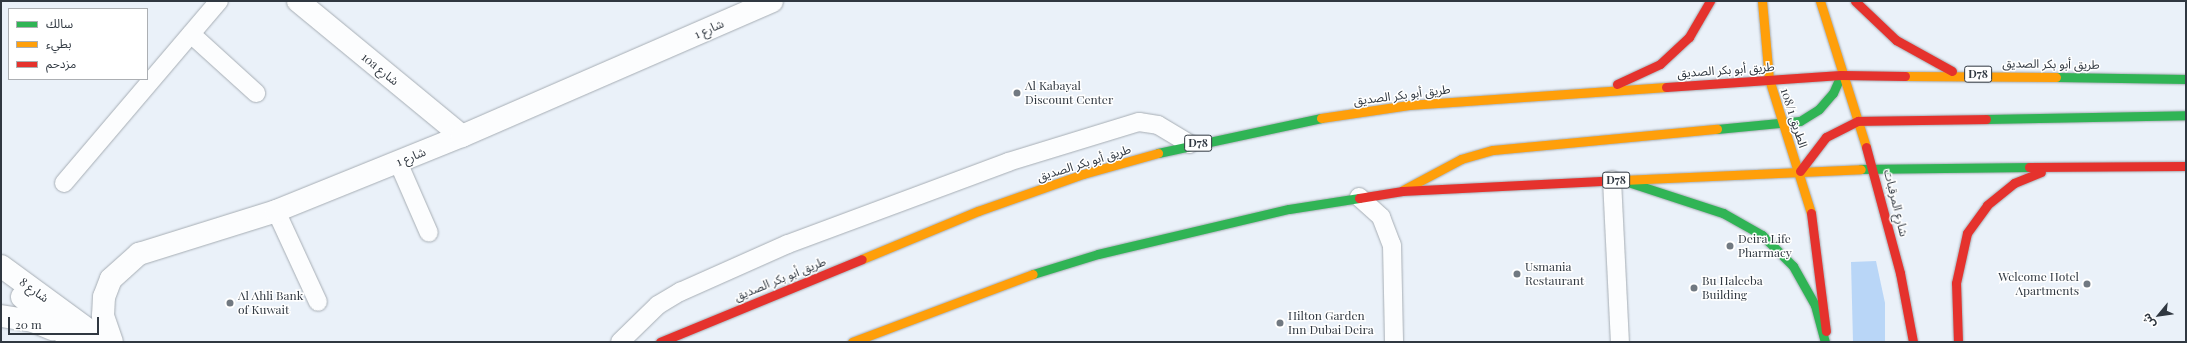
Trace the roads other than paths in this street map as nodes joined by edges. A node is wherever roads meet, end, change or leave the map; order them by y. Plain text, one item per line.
1 (219, 1) edge
2 (298, 1) edge
3 (772, 1) edge
4 (1710, 1) edge
5 (1762, 1) edge
6 (1820, 1) edge
7 (1855, 1) edge
8 (191, 34) junction
9 (1959, 74) junction
10 (1841, 75) junction
11 (1769, 79) junction
12 (2186, 79) edge
13 (1584, 92) junction
14 (256, 93) dead end
15 (2186, 115) edge
16 (1858, 121) junction
17 (1782, 125) junction
18 (462, 136) junction
19 (1190, 144) junction
20 (398, 162) junction
21 (2186, 166) edge
22 (2051, 167) junction
23 (1874, 168) junction
24 (1800, 171) junction
25 (1616, 180) junction
26 (64, 183) dead end
27 (1402, 191) junction
28 (1359, 197) junction
29 (276, 211) junction
30 (429, 233) dead end
31 (1, 266) edge
32 (1, 280) edge
33 (318, 302) dead end
34 (1, 316) edge
35 (71, 339) edge
36 (105, 342) edge
37 (112, 342) edge
38 (620, 342) edge
39 (660, 342) edge
40 (852, 342) edge
41 (1394, 342) edge
42 (1620, 342) edge
43 (1826, 342) edge
44 (1912, 342) edge
45 (1958, 342) edge

1 - 8 lane
2 - 18 street, 10a شارع
3 - 18 street, شارع 1
4 - 13 main road
5 - 11 main road, 108/1 الطريق
6 - 10 main road
7 - 9 main road
8 - 14 lane
8 - 26 lane
9 - 10 main road, طريق أبو بكر الصديق / D78
9 - 12 main road, طريق أبو بكر الصديق / D78
10 - 11 main road, طريق أبو بكر الصديق / D78
10 - 16 main road, شارع المرقبات
10 - 17 main road
11 - 13 main road, طريق أبو بكر الصديق / D78
11 - 17 main road, 108/1 الطريق
13 - 19 main road, طريق أبو بكر الصديق / D78
15 - 16 main road
16 - 23 main road, شارع المرقبات
16 - 24 main road
17 - 24 main road, 108/1 الطريق
17 - 27 main road
18 - 20 street, شارع 1
19 - 38 lane
19 - 39 main road, طريق أبو بكر الصديق / D78
20 - 29 street, شارع 1
20 - 30 lane
21 - 22 main road, D78
22 - 23 main road, D78
22 - 45 main road
23 - 24 main road, D78
23 - 44 main road, شارع المرقبات
24 - 25 main road, D78
24 - 43 main road
25 - 27 main road, D78
25 - 42 lane
25 - 43 main road
27 - 28 main road, D78
28 - 40 main road, D78
28 - 41 lane
29 - 33 lane
29 - 37 street, شارع 1
31 - 36 street, شارع 8
32 - 35 street, شارع 8
34 - 35 street

